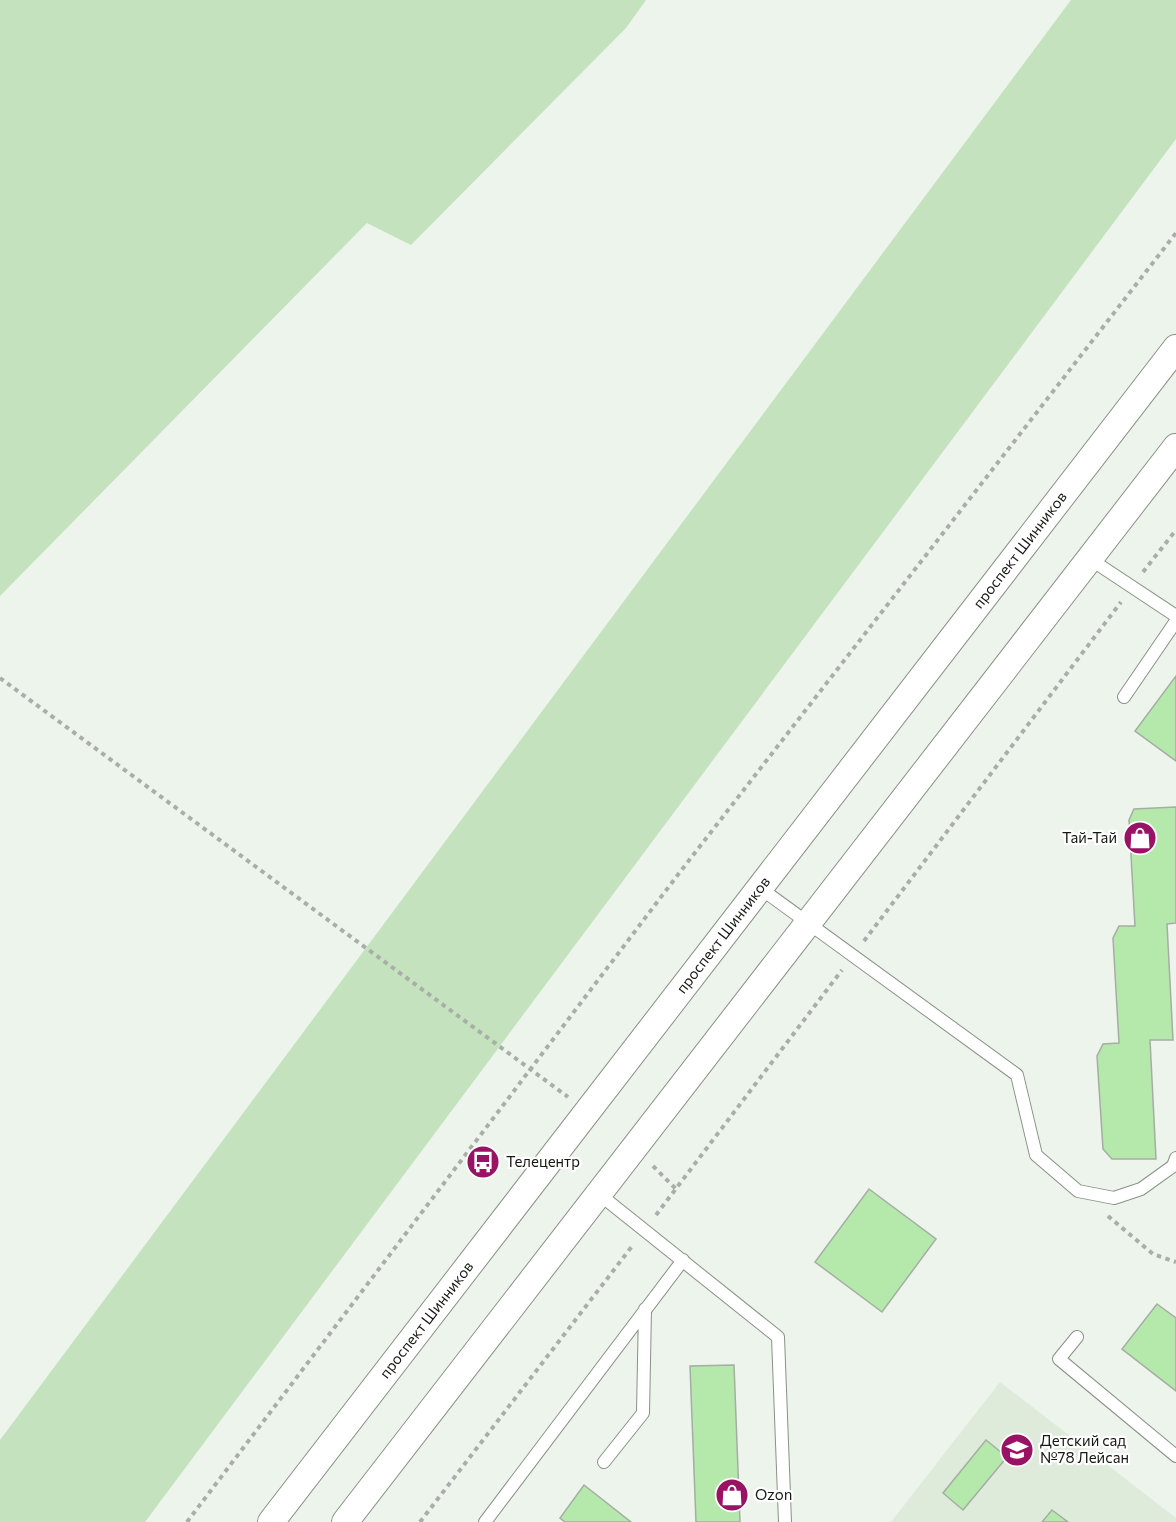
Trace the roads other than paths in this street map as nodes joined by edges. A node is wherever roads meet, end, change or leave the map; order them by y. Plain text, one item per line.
1 (1176, 348) edge
2 (1176, 447) edge
3 (1090, 559) junction
4 (1176, 616) edge
5 (1176, 621) edge
6 (1124, 697) dead end
7 (760, 888) junction
8 (808, 923) junction
9 (1176, 1158) edge
10 (599, 1194) junction
11 (683, 1260) junction
12 (645, 1309) junction
13 (1077, 1337) dead end
14 (1176, 1456) edge
15 (604, 1462) dead end
16 (271, 1522) edge
17 (345, 1522) edge
18 (485, 1522) edge
19 (785, 1522) edge

1 - 7 street, проспект Шинников
2 - 3 street
3 - 4 lane
3 - 8 street
5 - 6 lane
7 - 8 lane
7 - 16 street, проспект Шинников
8 - 9 lane
8 - 10 street
10 - 11 lane
10 - 17 street
11 - 12 lane
11 - 19 lane
12 - 15 lane
12 - 18 lane
13 - 14 lane

